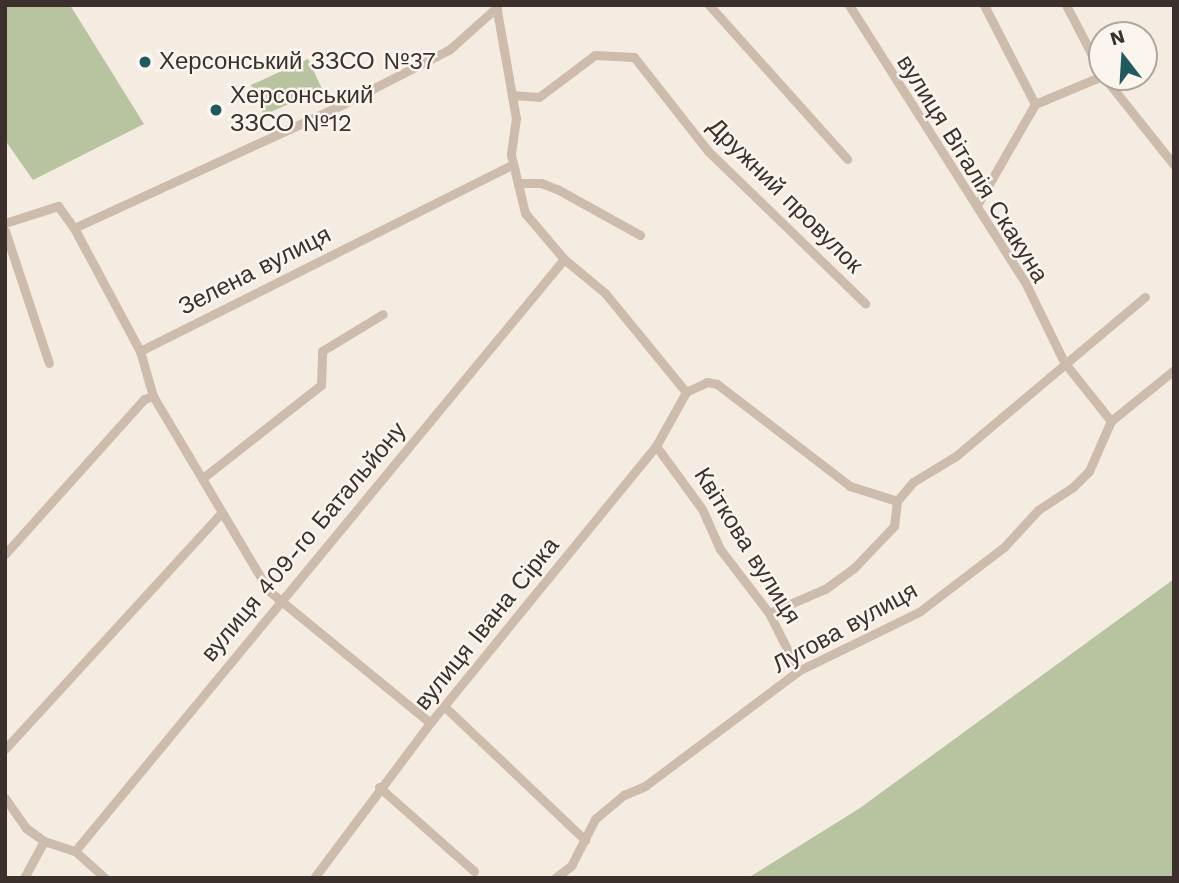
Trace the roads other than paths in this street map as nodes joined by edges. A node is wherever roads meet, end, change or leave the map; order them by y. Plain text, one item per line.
1 (709, 5) edge
2 (849, 5) edge
3 (984, 5) edge
4 (1066, 5) edge
5 (496, 6) edge
6 (1088, 47) edge
7 (1088, 82) edge
8 (1115, 91) edge
9 (512, 95) junction
10 (1035, 104) junction
11 (847, 159) dead end
12 (513, 164) junction
13 (1174, 164) edge
14 (518, 183) junction
15 (978, 205) junction
16 (5, 223) edge
17 (74, 228) junction
18 (5, 231) edge
19 (640, 235) dead end
20 (564, 259) junction
21 (1145, 297) dead end
22 (866, 303) dead end
23 (383, 314) dead end
24 (140, 351) junction
25 (1064, 362) junction
26 (49, 363) dead end
27 (1174, 370) edge
28 (686, 392) junction
29 (153, 396) junction
30 (1111, 421) junction
31 (656, 446) junction
32 (204, 477) junction
33 (897, 500) junction
34 (222, 512) junction
35 (5, 554) edge
36 (280, 602) junction
37 (769, 612) junction
38 (798, 671) junction
39 (446, 708) junction
40 (430, 723) junction
41 (5, 749) edge
42 (379, 787) junction
43 (5, 798) edge
44 (585, 840) junction
45 (44, 841) junction
46 (75, 851) junction
47 (474, 871) dead end
48 (24, 878) edge
49 (105, 878) edge
50 (314, 878) edge
51 (555, 878) edge

1 - 11 street
2 - 15 street, вулиця Віталія Скакуна
3 - 10 street
4 - 6 street
5 - 9 street
5 - 17 street
7 - 10 street
8 - 13 street
9 - 12 street
9 - 22 street, Дружний провулок
10 - 15 street
12 - 14 street
12 - 24 street, Зелена вулиця
14 - 19 street
14 - 20 street
15 - 25 street, вулиця Віталія Скакуна
16 - 17 street
17 - 24 street
18 - 26 street
20 - 28 street
20 - 36 street, вулиця 409-го Батальйону
21 - 25 street
23 - 32 street
24 - 29 street
25 - 30 street, вулиця Віталія Скакуна
25 - 33 street
27 - 30 street, Лугова вулиця
28 - 31 street, вулиця Івана Сірка
28 - 33 street
29 - 32 street
29 - 35 street
30 - 38 street, Лугова вулиця
31 - 37 street, Квіткова вулиця
31 - 39 street, вулиця Івана Сірка
32 - 34 street
33 - 37 street
34 - 36 street
34 - 41 street
36 - 40 street
36 - 46 street, вулиця 409-го Батальйону
37 - 38 street, Квіткова вулиця
38 - 44 street, Лугова вулиця
39 - 40 street, вулиця Івана Сірка
39 - 44 street
40 - 42 street, вулиця Івана Сірка
42 - 47 street
42 - 50 street, вулиця Івана Сірка
43 - 45 street
44 - 51 street, Лугова вулиця
45 - 46 street
45 - 48 street
46 - 49 street

